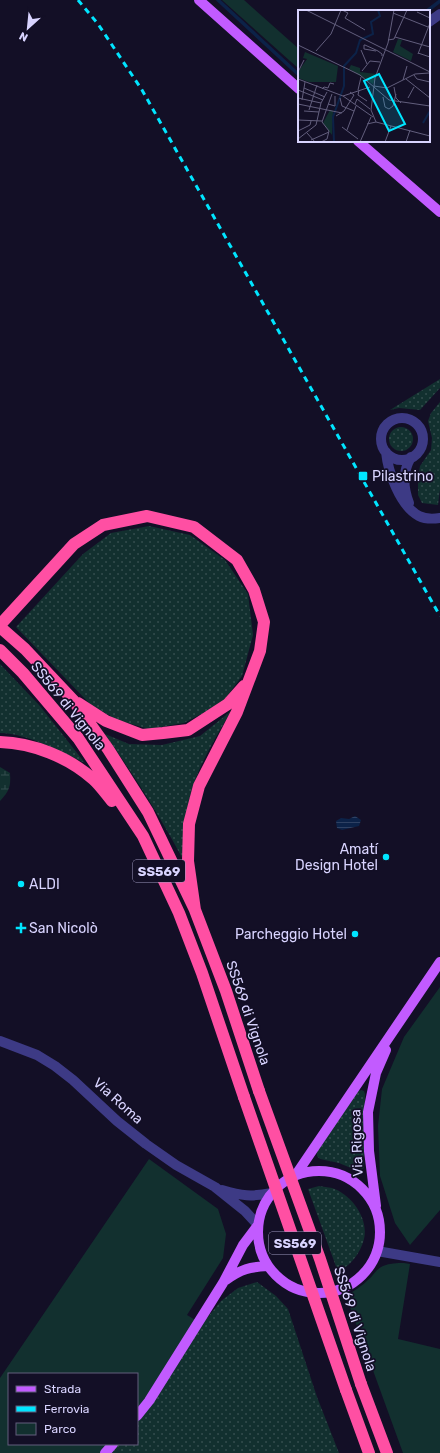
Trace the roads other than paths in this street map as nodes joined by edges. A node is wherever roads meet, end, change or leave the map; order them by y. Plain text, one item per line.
1 (199, 0) edge
2 (440, 14) edge
3 (430, 21) edge
4 (298, 88) edge
5 (359, 142) edge
6 (440, 212) edge
7 (386, 452) junction
8 (411, 457) junction
9 (412, 511) junction
10 (440, 518) edge
11 (0, 626) edge
12 (0, 650) edge
13 (249, 681) junction
14 (73, 700) junction
15 (0, 742) edge
16 (143, 836) junction
17 (195, 910) junction
18 (440, 962) edge
19 (395, 1028) junction
20 (0, 1041) edge
21 (294, 1176) junction
22 (215, 1187) junction
23 (272, 1194) junction
24 (377, 1214) junction
25 (258, 1225) junction
26 (377, 1251) junction
27 (440, 1262) edge
28 (268, 1266) junction
29 (223, 1283) junction
30 (138, 1415) edge
31 (112, 1445) edge
32 (105, 1453) edge
33 (369, 1453) edge
34 (387, 1453) edge

1 - 4 main road
2 - 3 street
5 - 6 main road
7 - 8 street
7 - 8 street
7 - 9 street
8 - 9 street
9 - 10 street
11 - 13 highway
11 - 14 highway, SS569 di Vignola / SS569
12 - 16 highway, SS569 di Vignola / SS569
13 - 14 highway
13 - 17 highway
14 - 17 highway, SS569 di Vignola / SS569
15 - 16 highway
16 - 33 highway, SS569 di Vignola / SS569, bridge
17 - 34 highway, SS569 di Vignola / SS569, bridge
18 - 19 main road, Via Rigosa
19 - 21 main road, Via Rigosa
19 - 24 main road, Via Rigosa
20 - 22 street, Via Roma
21 - 23 main road
21 - 24 main road
22 - 23 street, Via Roma
22 - 25 street, Via Roma
23 - 25 main road
24 - 26 main road
25 - 28 main road
25 - 29 main road
26 - 27 street
26 - 28 main road
28 - 29 main road
29 - 30 main road
31 - 32 main road

